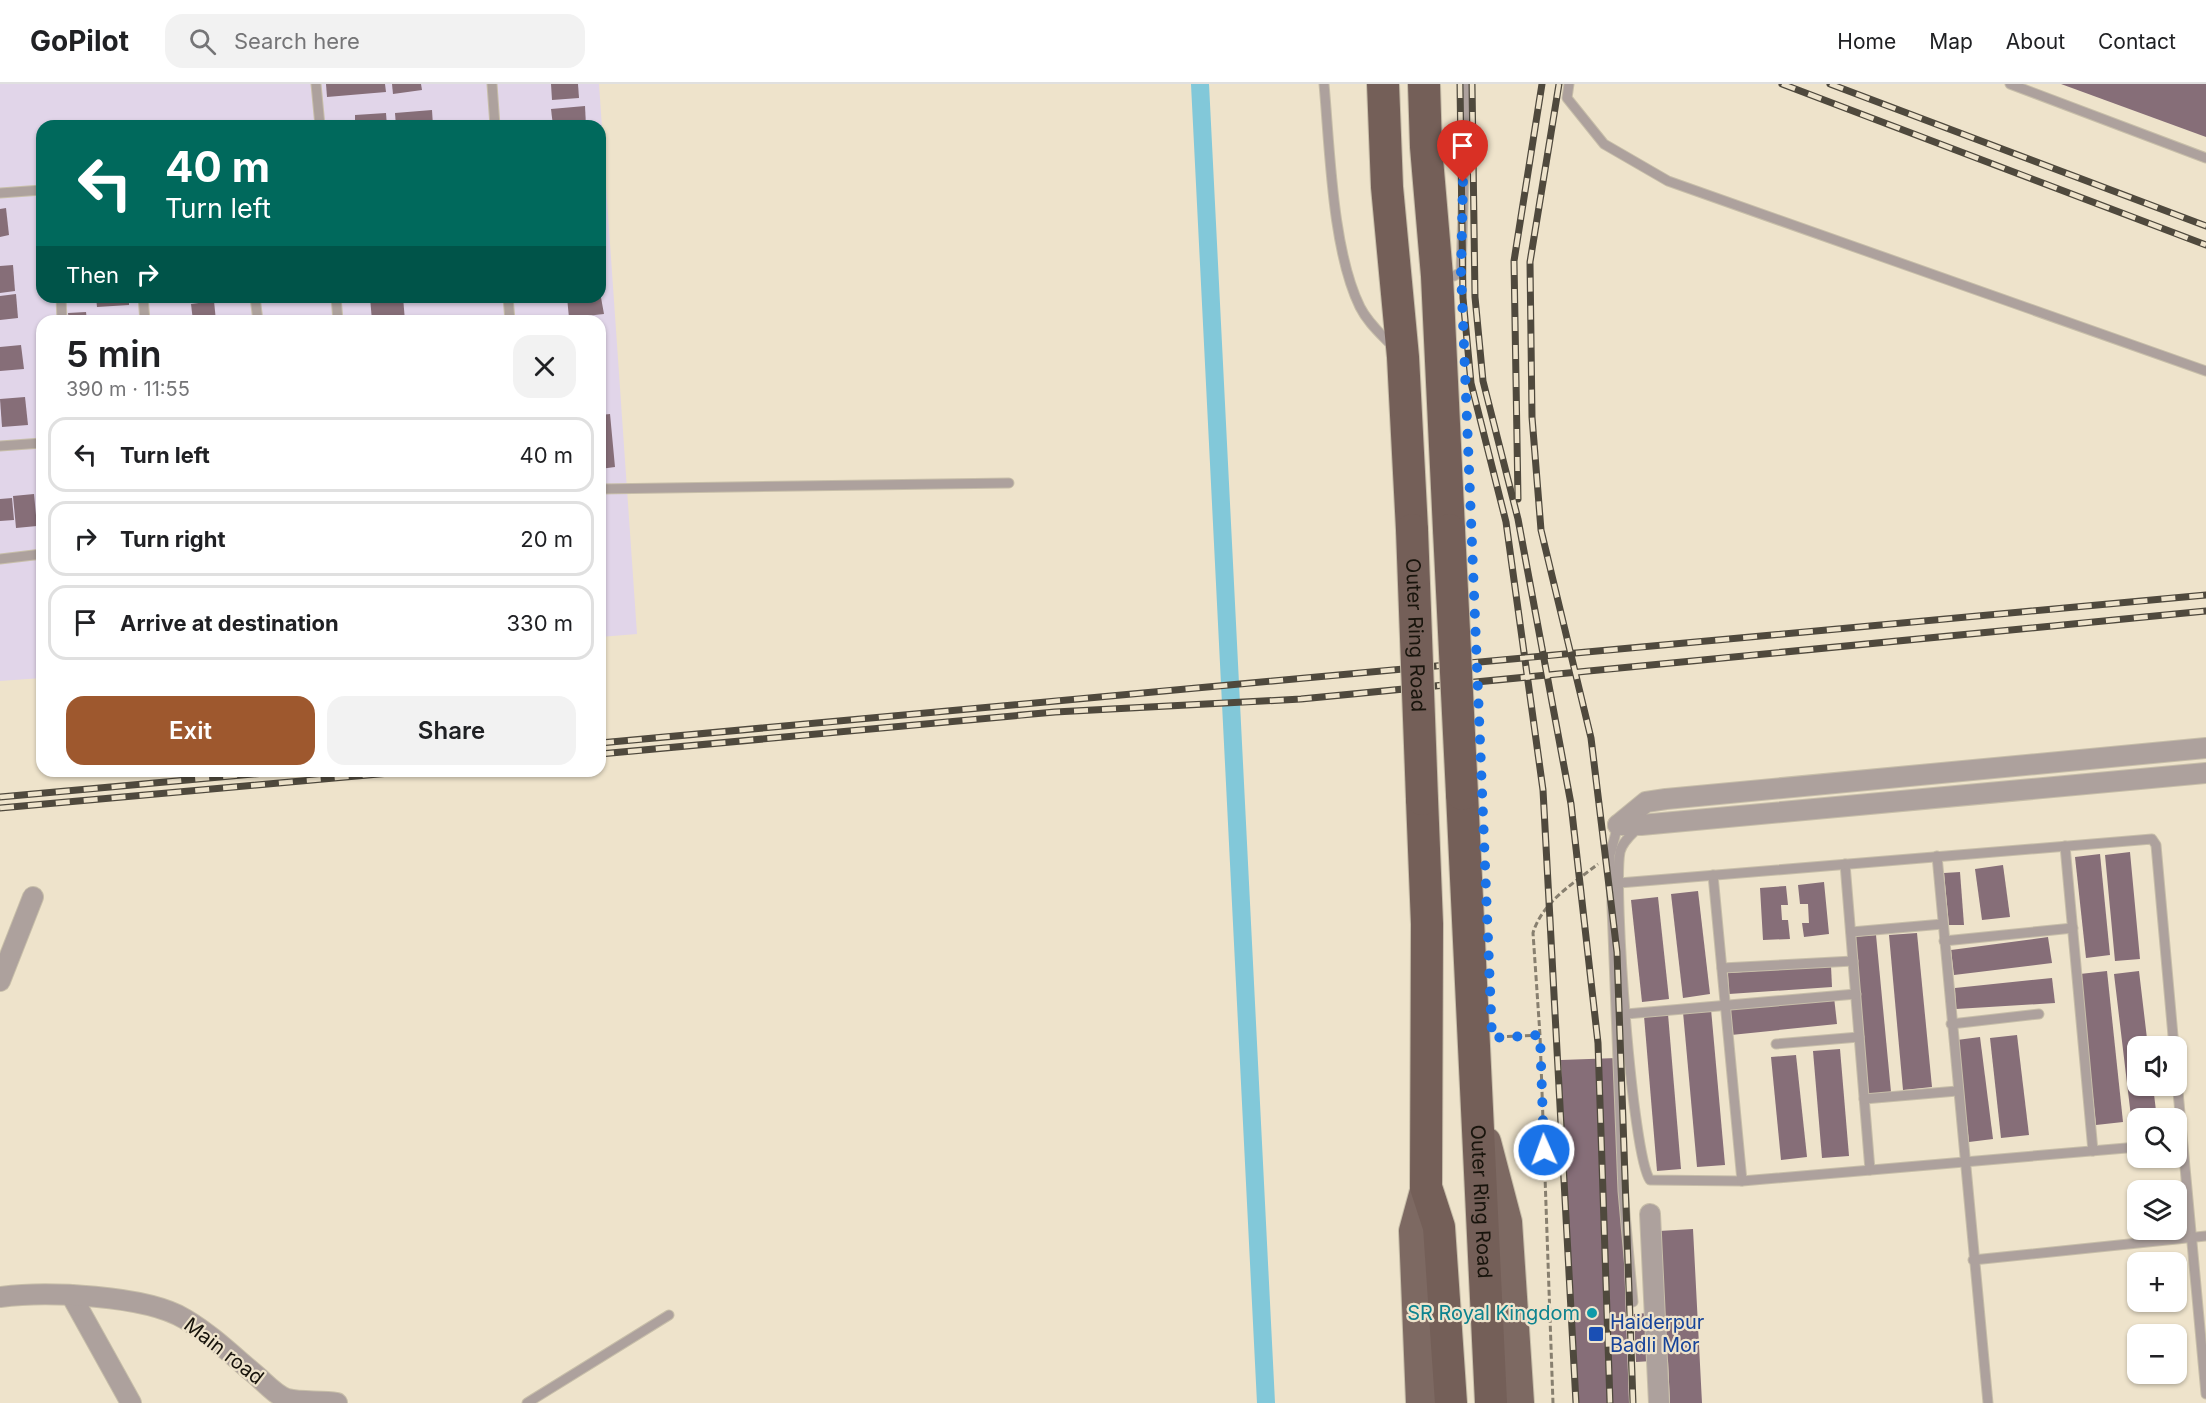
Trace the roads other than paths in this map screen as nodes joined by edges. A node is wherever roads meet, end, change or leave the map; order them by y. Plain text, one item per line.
1 (316, 84) edge
2 (492, 84) edge
3 (1324, 84) edge
4 (1383, 84) edge
5 (1424, 84) edge
6 (1441, 84) edge
7 (1467, 84) edge
8 (1569, 84) edge
9 (2010, 84) edge
10 (319, 120) edge
11 (495, 120) edge
12 (1426, 147) junction
13 (2206, 158) edge
14 (36, 190) edge
15 (0, 193) edge
16 (1437, 276) junction
17 (1403, 357) junction
18 (2206, 371) edge
19 (36, 443) edge
20 (0, 446) edge
21 (1009, 483) dead end
22 (606, 489) edge
23 (36, 555) edge
24 (0, 559) edge
25 (2206, 748) edge
26 (2206, 772) edge
27 (1646, 801) junction
28 (1618, 825) junction
29 (1641, 825) junction
30 (2065, 846) junction
31 (1937, 856) junction
32 (1845, 864) junction
33 (1713, 875) junction
34 (1619, 883) junction
35 (33, 897) dead end
36 (1943, 924) junction
37 (2073, 928) junction
38 (1851, 932) junction
39 (1944, 941) junction
40 (1853, 962) junction
41 (1722, 968) junction
42 (0, 981) edge
43 (1856, 994) junction
44 (1725, 1006) junction
45 (1626, 1014) junction
46 (2038, 1014) dead end
47 (1952, 1024) junction
48 (2173, 1036) edge
49 (1859, 1037) junction
50 (1776, 1044) dead end
51 (1957, 1091) junction
52 (1864, 1099) junction
53 (1477, 1107) junction
54 (2127, 1148) edge
55 (2093, 1150) junction
56 (1963, 1161) junction
57 (2183, 1168) edge
58 (1870, 1170) junction
59 (1742, 1181) junction
60 (1426, 1187) junction
61 (1650, 1214) dead end
62 (2206, 1236) edge
63 (2192, 1237) junction
64 (1973, 1260) junction
65 (71, 1295) junction
66 (0, 1297) edge
67 (1633, 1302) dead end
68 (669, 1315) dead end
69 (2206, 1394) edge
70 (130, 1403) edge
71 (337, 1403) edge
72 (527, 1403) edge
73 (1421, 1403) edge
74 (1451, 1403) edge
75 (1491, 1403) edge
76 (1519, 1403) edge
77 (1659, 1403) edge
78 (1988, 1403) edge

1 - 10 lane
2 - 11 lane
3 - 17 lane
4 - 17 highway, Outer Ring Road
5 - 12 highway, Outer Ring Road
6 - 12 highway
7 - 16 lane
8 - 18 lane
9 - 13 lane
12 - 16 highway, Outer Ring Road
14 - 15 lane
16 - 53 highway, Outer Ring Road, bridge
17 - 60 highway, Outer Ring Road, bridge
19 - 20 lane
21 - 22 lane
23 - 24 lane
25 - 27 street
26 - 29 street
27 - 28 street
27 - 29 lane
28 - 29 street
28 - 67 lane
29 - 34 lane
30 - 31 lane
30 - 37 lane
30 - 48 lane
31 - 32 lane
31 - 36 lane
32 - 33 lane
32 - 38 lane
33 - 34 lane
33 - 41 lane
34 - 45 lane
35 - 42 street
36 - 38 lane
36 - 39 lane
37 - 39 lane
37 - 55 lane
38 - 40 lane
39 - 47 lane
40 - 41 lane
40 - 43 lane
41 - 44 lane
43 - 44 lane
43 - 49 lane
44 - 45 lane
44 - 59 lane
45 - 59 lane
46 - 47 lane
47 - 51 lane
49 - 50 lane
49 - 52 lane
51 - 52 lane
51 - 56 lane
52 - 58 lane
53 - 75 highway, Outer Ring Road
53 - 76 main road, Outer Ring Road
54 - 55 lane
55 - 56 lane
56 - 58 lane
56 - 64 lane
57 - 63 lane
58 - 59 lane
60 - 73 main road, Outer Ring Road
60 - 74 highway, Outer Ring Road
61 - 77 street
62 - 63 lane
63 - 64 lane
63 - 69 lane
64 - 78 lane
65 - 66 street, Main road
65 - 70 street
65 - 71 street, Main road
68 - 72 lane

